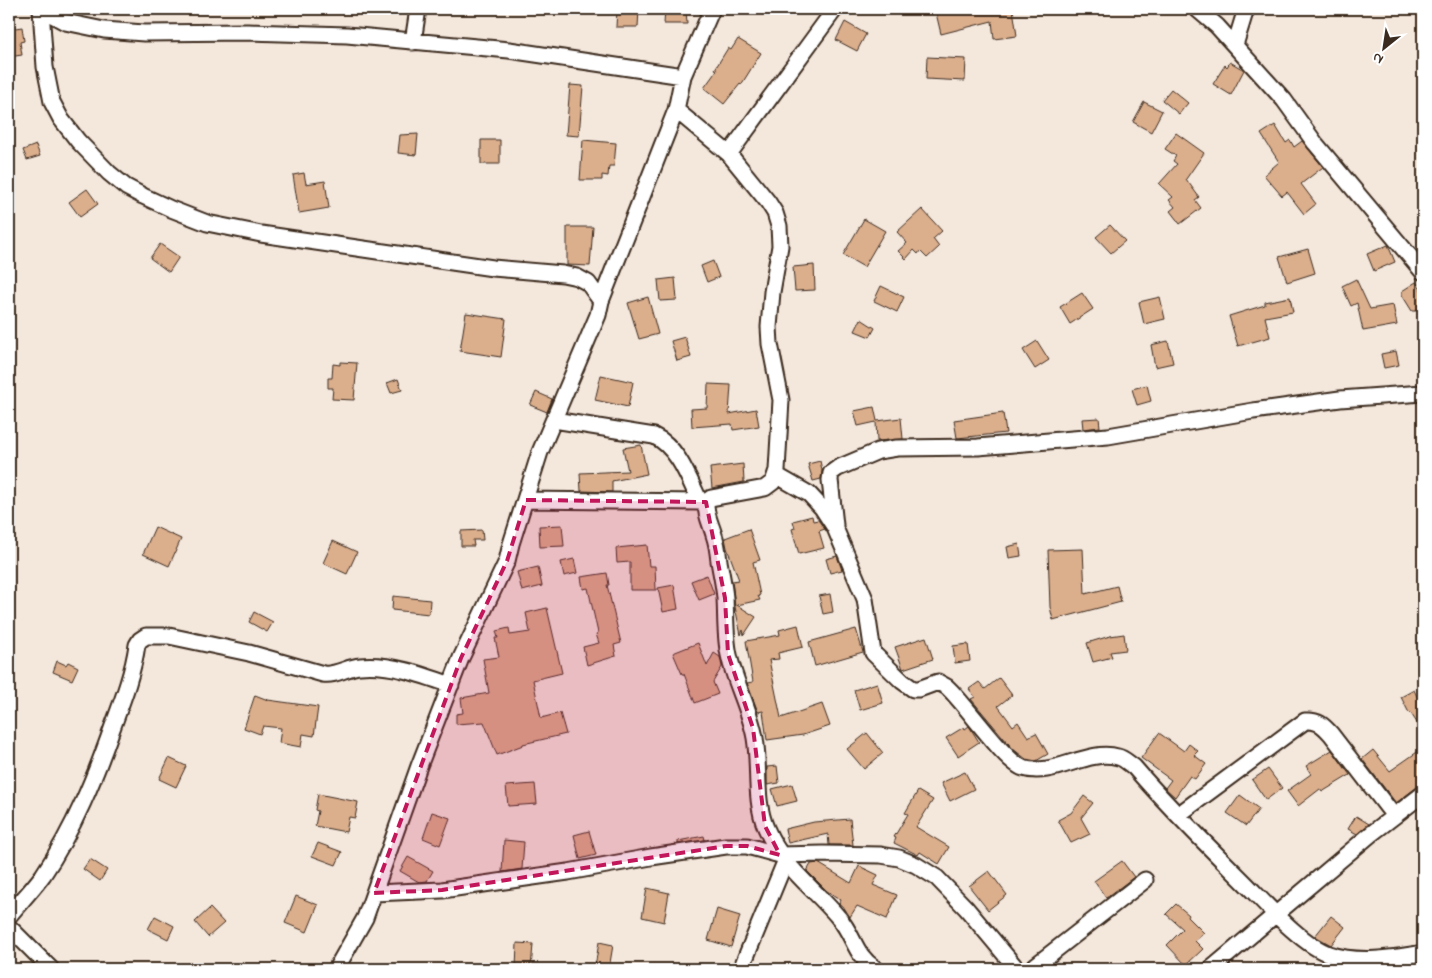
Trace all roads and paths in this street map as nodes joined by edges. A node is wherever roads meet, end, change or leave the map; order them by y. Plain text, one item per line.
1 (41, 9) edge
2 (418, 9) edge
3 (712, 9) edge
4 (835, 9) edge
5 (1197, 9) edge
6 (1246, 9) edge
7 (413, 42) junction
8 (1234, 45) junction
9 (683, 76) junction
10 (676, 110) junction
11 (729, 154) junction
12 (1423, 272) edge
13 (601, 301) junction
14 (1423, 392) edge
15 (554, 420) junction
16 (776, 474) junction
17 (526, 500) junction
18 (703, 502) junction
19 (835, 528) junction
20 (451, 685) junction
21 (1423, 794) edge
22 (1178, 815) junction
23 (1394, 816) junction
24 (783, 859) junction
25 (1145, 880) dead end
26 (374, 893) junction
27 (1276, 914) junction
28 (9, 916) edge
29 (9, 927) edge
30 (1423, 953) edge
31 (868, 967) edge
32 (51, 969) edge
33 (336, 969) edge
34 (741, 969) edge
35 (1017, 969) edge
36 (1031, 969) edge
37 (1211, 969) edge

1 - 7 street
1 - 13 street
2 - 7 street
3 - 9 street
4 - 11 street
5 - 8 street
6 - 8 street
7 - 9 street
8 - 12 street
9 - 10 street
10 - 11 street
10 - 13 street
11 - 16 street
13 - 15 street
14 - 19 street
15 - 17 street
15 - 18 street
16 - 18 street
16 - 19 street
17 - 18 street
17 - 20 street
18 - 24 street
19 - 22 street
20 - 26 street
20 - 28 street
21 - 23 street
22 - 23 street
22 - 27 street
23 - 27 street
24 - 26 street
24 - 31 street
24 - 34 street
24 - 35 street
25 - 36 street
26 - 33 street
27 - 30 street
27 - 37 street
29 - 32 street

